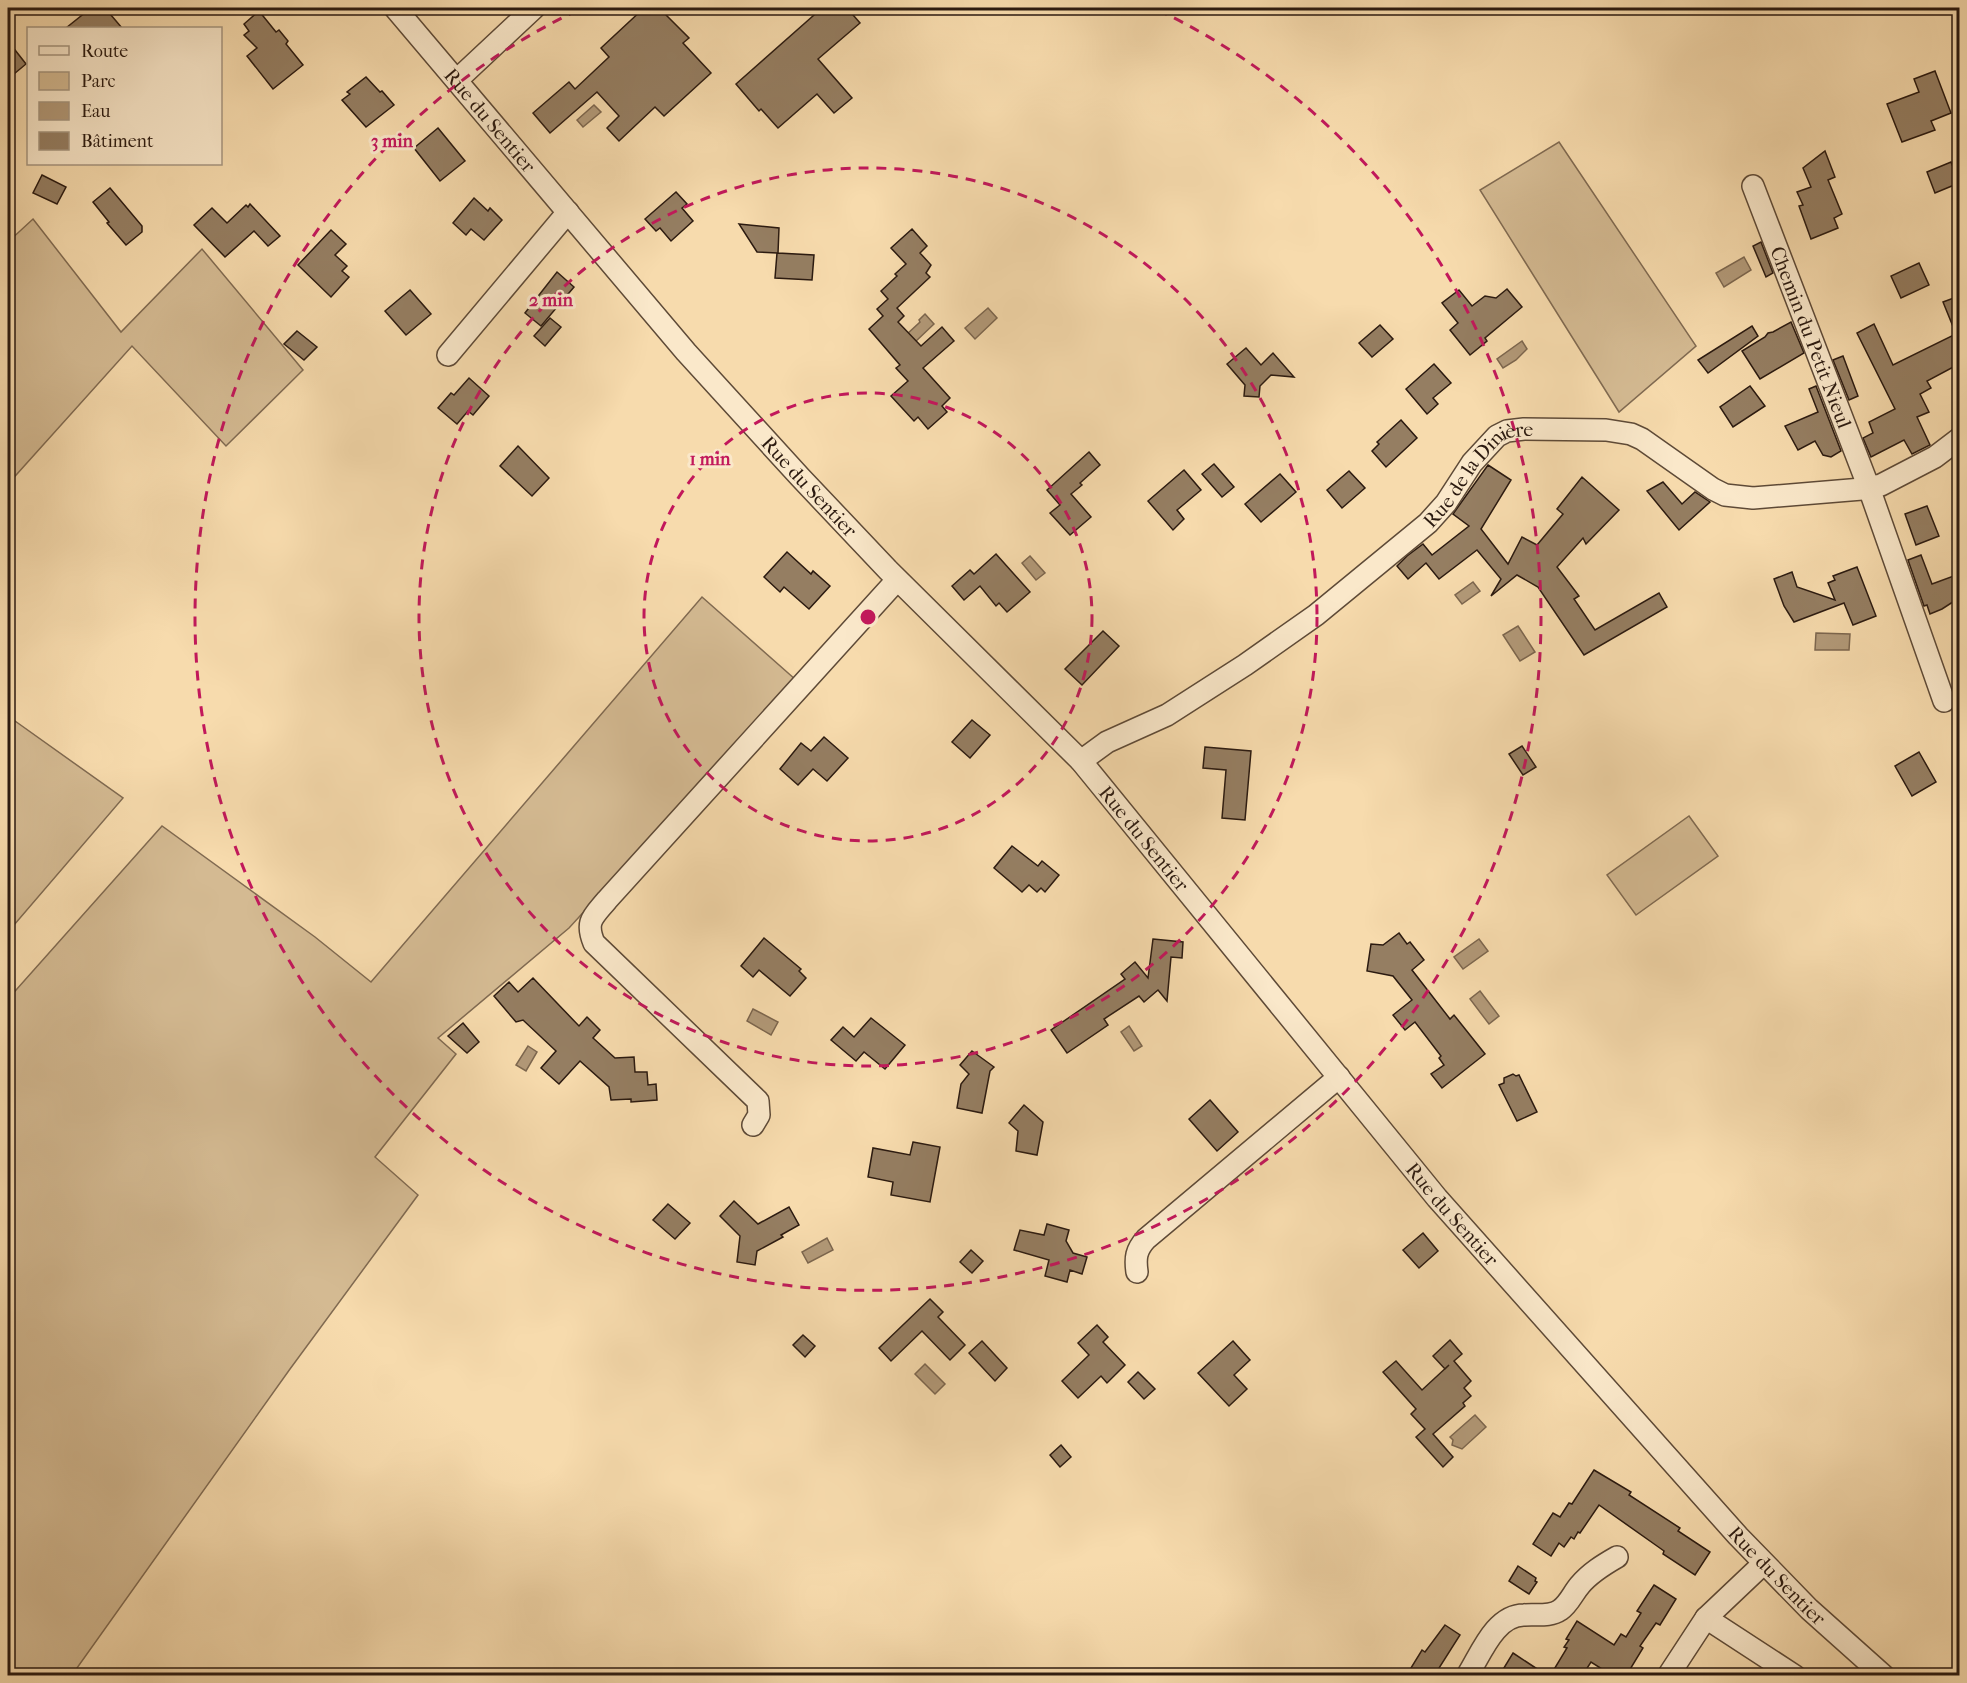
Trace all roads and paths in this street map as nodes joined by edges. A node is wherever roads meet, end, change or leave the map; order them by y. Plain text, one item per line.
1 (395, 8) edge
2 (534, 8) edge
3 (457, 80) junction
4 (1753, 186) dead end
5 (568, 212) junction
6 (448, 355) dead end
7 (1959, 438) edge
8 (1869, 488) junction
9 (897, 580) junction
10 (1944, 701) dead end
11 (1080, 761) junction
12 (1339, 1077) junction
13 (753, 1125) dead end
14 (1137, 1272) dead end
15 (1617, 1557) dead end
16 (1763, 1564) junction
17 (1706, 1618) junction
18 (1467, 1676) edge
19 (1668, 1676) edge
20 (1795, 1676) edge
21 (1884, 1676) edge

1 - 3 street, Rue du Sentier
2 - 3 street
3 - 5 street, Rue du Sentier
4 - 8 street, Chemin du Petit Nieul
5 - 6 street
5 - 9 street, Rue du Sentier
7 - 8 street, Rue de la Dinière
8 - 10 street, Chemin du Petit Nieul
8 - 11 street, Rue de la Dinière
9 - 11 street, Rue du Sentier
9 - 13 street
11 - 12 street, Rue du Sentier
12 - 14 street
12 - 16 street, Rue du Sentier
15 - 18 street
16 - 17 street
16 - 21 street, Rue du Sentier
17 - 19 street
17 - 20 street

